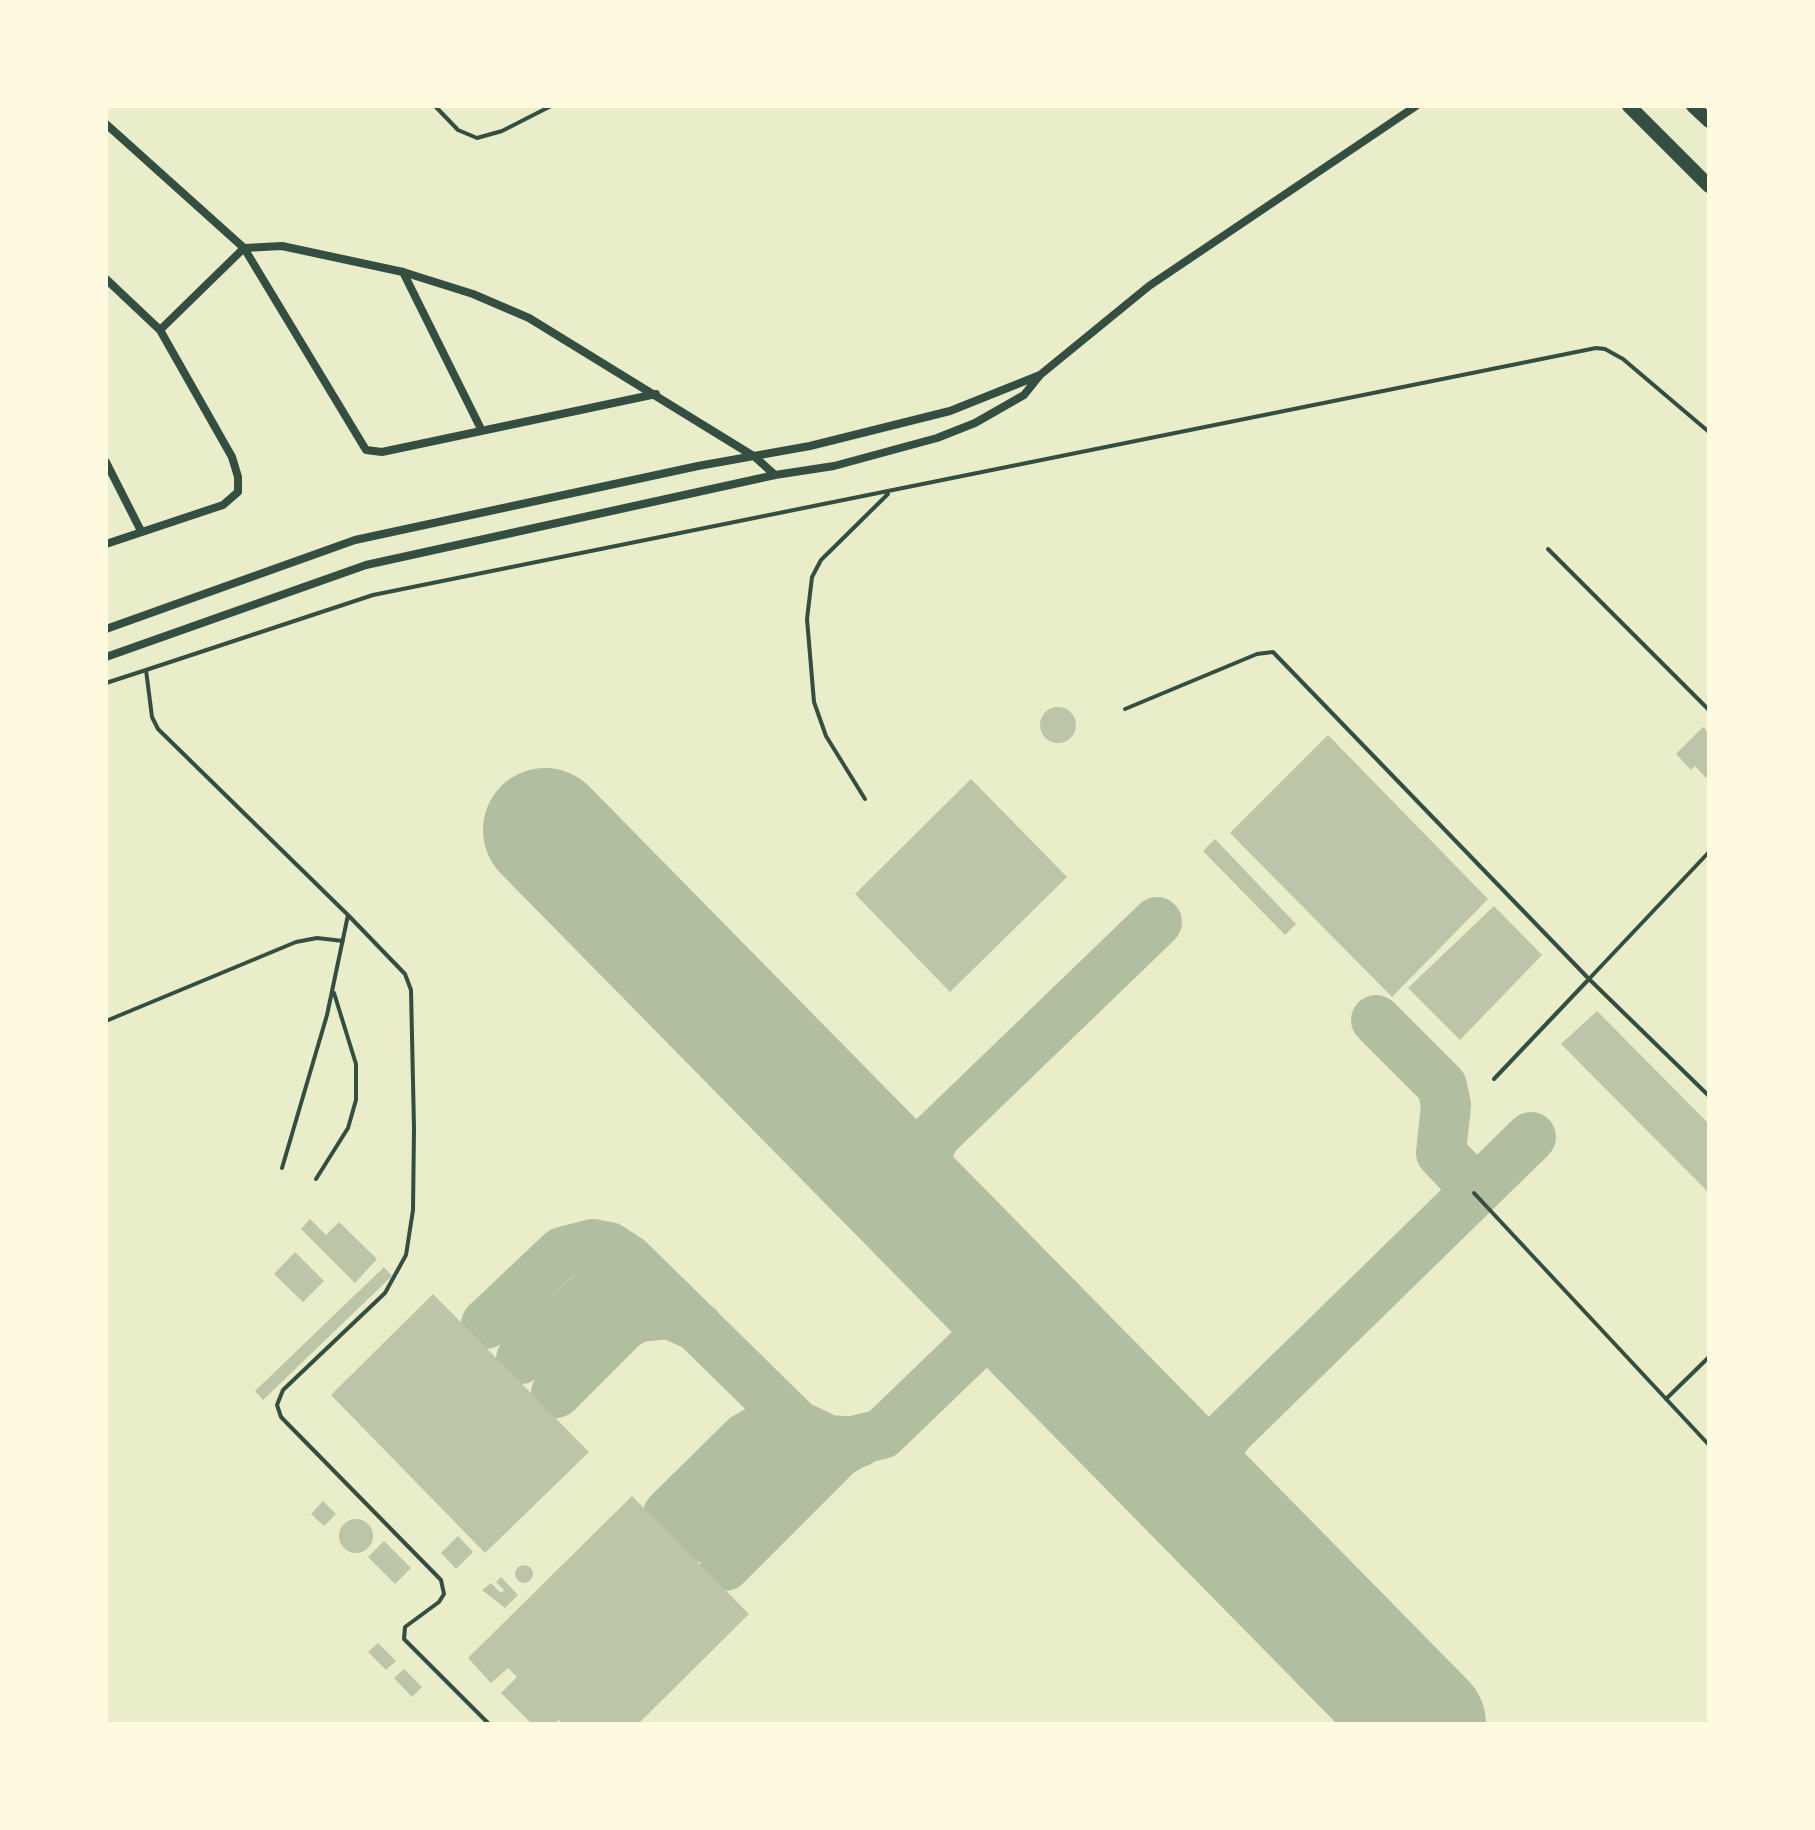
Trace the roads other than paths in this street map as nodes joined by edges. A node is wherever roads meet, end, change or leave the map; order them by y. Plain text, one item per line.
1 (435, 106) edge
2 (551, 106) edge
3 (1416, 106) edge
4 (1629, 106) edge
5 (1693, 106) edge
6 (1709, 121) edge
7 (106, 124) edge
8 (1709, 186) edge
9 (244, 248) junction
10 (403, 272) junction
11 (106, 279) edge
12 (160, 330) junction
13 (1040, 375) junction
14 (656, 394) junction
15 (481, 429) junction
16 (1709, 432) edge
17 (755, 457) junction
18 (106, 462) edge
19 (775, 475) junction
20 (889, 492) junction
21 (141, 531) junction
22 (106, 544) edge
23 (1548, 549) dead end
24 (106, 629) edge
25 (106, 657) edge
26 (146, 670) junction
27 (106, 683) edge
28 (1125, 709) dead end
29 (1709, 710) edge
30 (865, 799) dead end
31 (1709, 852) edge
32 (348, 915) junction
33 (343, 941) junction
34 (1589, 979) junction
35 (333, 991) junction
36 (106, 1021) edge
37 (1494, 1079) dead end
38 (1709, 1096) edge
39 (282, 1168) dead end
40 (316, 1179) dead end
41 (1474, 1193) dead end
42 (1709, 1357) edge
43 (1666, 1399) junction
44 (1709, 1445) edge
45 (489, 1724) edge

1 - 2 lane
3 - 13 street
4 - 8 highway
5 - 6 highway
7 - 9 street
9 - 10 street
9 - 12 street
9 - 15 street
10 - 14 street
10 - 15 street
11 - 12 street
12 - 21 street
13 - 17 street
13 - 19 street
14 - 15 street
14 - 17 street
16 - 20 lane
17 - 19 street
17 - 24 street
18 - 21 street
19 - 25 street
20 - 26 lane
20 - 30 lane
21 - 22 street
23 - 29 lane
26 - 27 lane
26 - 32 lane
28 - 34 lane
31 - 34 lane
32 - 33 lane
32 - 45 lane
33 - 35 lane
33 - 36 lane
34 - 37 lane
34 - 38 lane
35 - 39 lane
35 - 40 lane
41 - 43 lane
42 - 43 lane
43 - 44 lane

